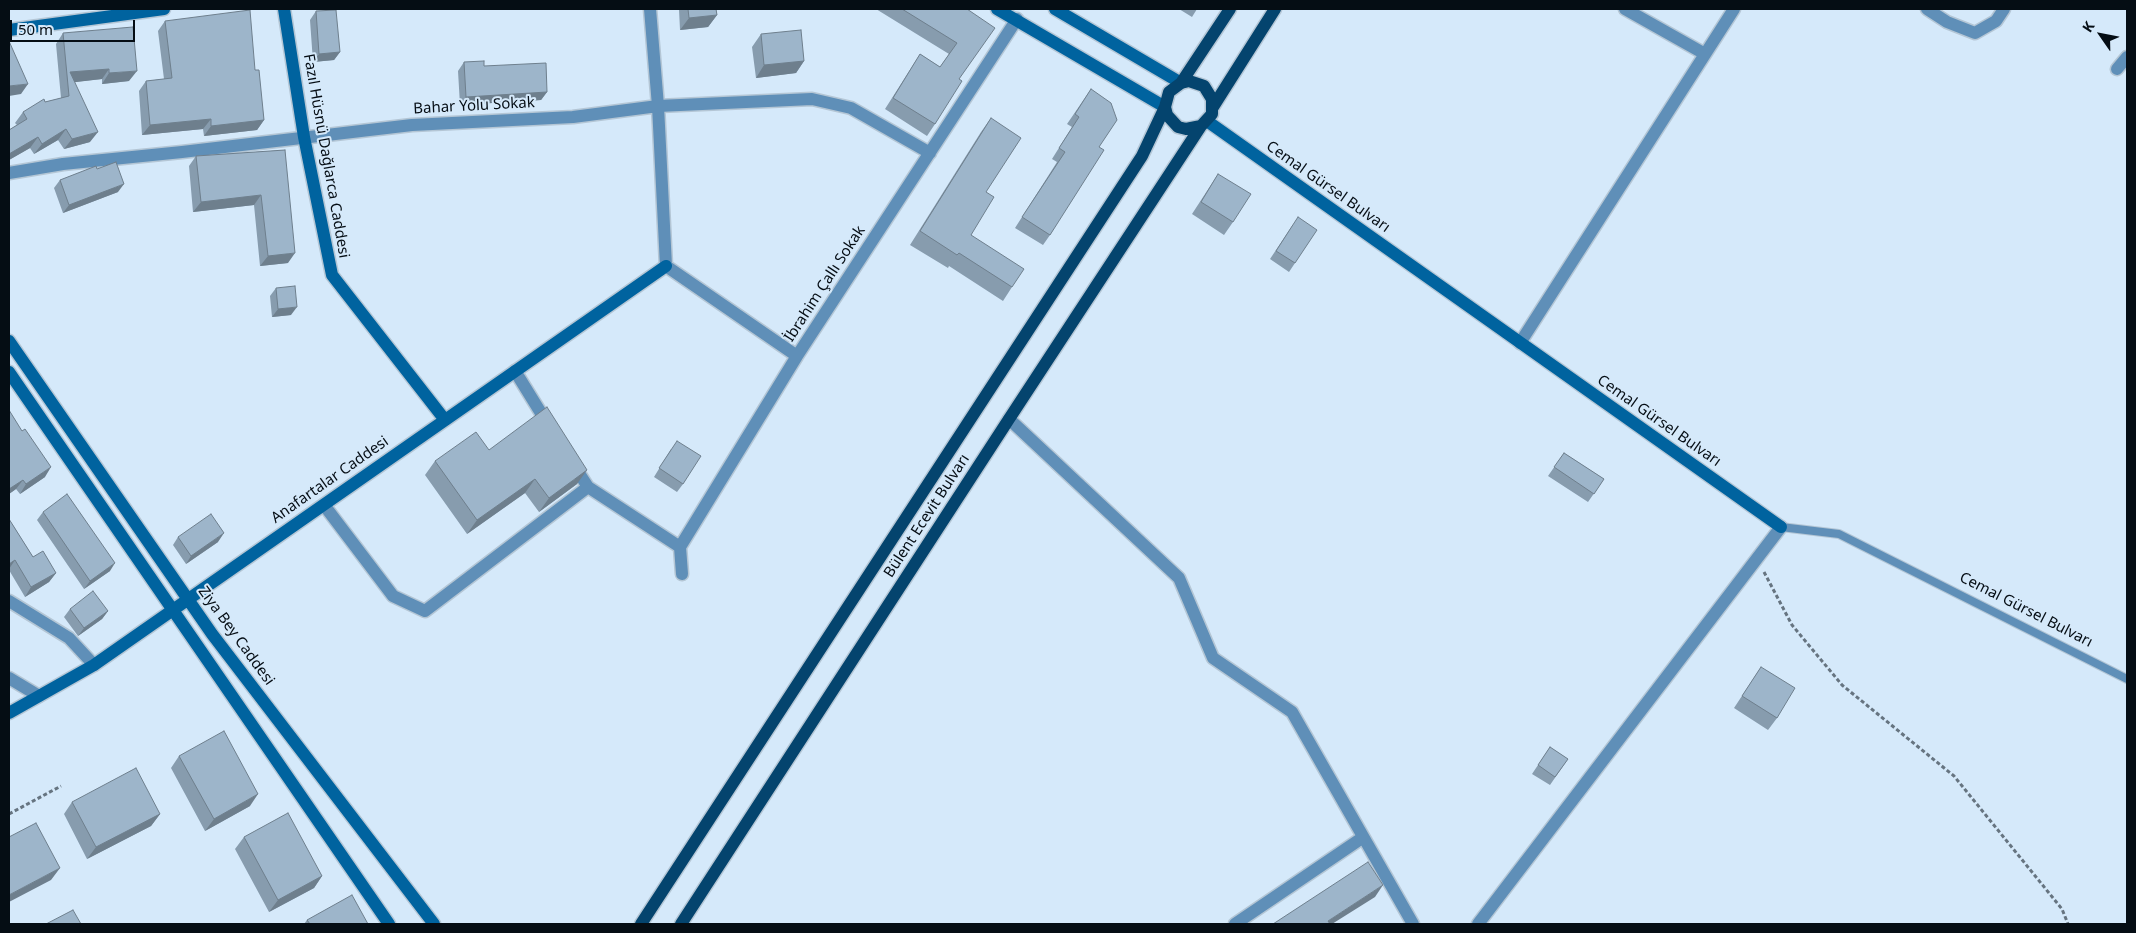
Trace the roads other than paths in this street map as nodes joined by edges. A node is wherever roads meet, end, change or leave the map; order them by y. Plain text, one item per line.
1 (164, 9) edge
2 (284, 9) edge
3 (650, 9) edge
4 (997, 9) edge
5 (1055, 9) edge
6 (1230, 9) edge
7 (1275, 9) edge
8 (1625, 9) edge
9 (1734, 9) edge
10 (1927, 9) edge
11 (2004, 9) edge
12 (1017, 19) junction
13 (9, 30) edge
14 (1705, 54) junction
15 (2127, 57) edge
16 (2117, 69) dead end
17 (1181, 83) junction
18 (658, 106) junction
19 (1213, 106) junction
20 (1165, 108) junction
21 (1204, 124) junction
22 (304, 137) junction
23 (930, 152) junction
24 (9, 173) edge
25 (666, 266) junction
26 (1520, 343) junction
27 (10, 344) edge
28 (797, 356) junction
29 (22, 359) junction
30 (9, 370) edge
31 (515, 371) junction
32 (1009, 419) junction
33 (444, 420) junction
34 (557, 438) edge
35 (567, 454) edge
36 (588, 487) junction
37 (324, 505) junction
38 (1780, 527) junction
39 (680, 547) junction
40 (682, 574) dead end
41 (189, 599) junction
42 (9, 601) edge
43 (174, 610) junction
44 (94, 665) junction
45 (9, 678) edge
46 (2127, 679) edge
47 (39, 696) junction
48 (9, 713) edge
49 (1362, 838) junction
50 (389, 924) edge
51 (434, 924) edge
52 (641, 924) edge
53 (681, 924) edge
54 (1235, 924) edge
55 (1413, 924) edge
56 (1478, 924) edge

1 - 13 street
2 - 22 street, Fazıl Hüsnü Dağlarca Caddesi
3 - 18 street
4 - 12 street
5 - 17 street
6 - 17 main road
7 - 19 main road
8 - 14 street
9 - 14 street
10 - 11 street
12 - 20 street
12 - 23 street, İbrahim Çallı Sokak
14 - 26 street
15 - 16 street
17 - 19 main road
17 - 20 main road
18 - 22 street, Bahar Yolu Sokak
18 - 23 street, Bahar Yolu Sokak
18 - 25 street
19 - 21 main road
20 - 21 main road
20 - 52 main road
21 - 26 street, Cemal Gürsel Bulvarı
21 - 32 main road, Bülent Ecevit Bulvarı
22 - 24 street, Bahar Yolu Sokak
22 - 33 street, Fazıl Hüsnü Dağlarca Caddesi
23 - 28 street, İbrahim Çallı Sokak
25 - 28 street
25 - 31 street, Anafartalar Caddesi
26 - 38 street, Cemal Gürsel Bulvarı
27 - 29 street, Ziya Bey Caddesi
28 - 39 street, İbrahim Çallı Sokak
29 - 30 street
29 - 41 street, Ziya Bey Caddesi
30 - 43 street
31 - 33 street, Anafartalar Caddesi
31 - 34 street
32 - 49 street
32 - 53 main road, Bülent Ecevit Bulvarı
33 - 37 street, Anafartalar Caddesi
35 - 36 street
36 - 37 street
36 - 39 street
37 - 41 street, Anafartalar Caddesi
38 - 46 lane, Cemal Gürsel Bulvarı
38 - 56 street
39 - 40 street
41 - 43 street, Anafartalar Caddesi
41 - 51 street, Ziya Bey Caddesi
42 - 44 street
43 - 44 street, Anafartalar Caddesi
43 - 50 street
44 - 47 street, Anafartalar Caddesi
45 - 47 street
47 - 48 street, Anafartalar Caddesi
49 - 54 street
49 - 55 street

